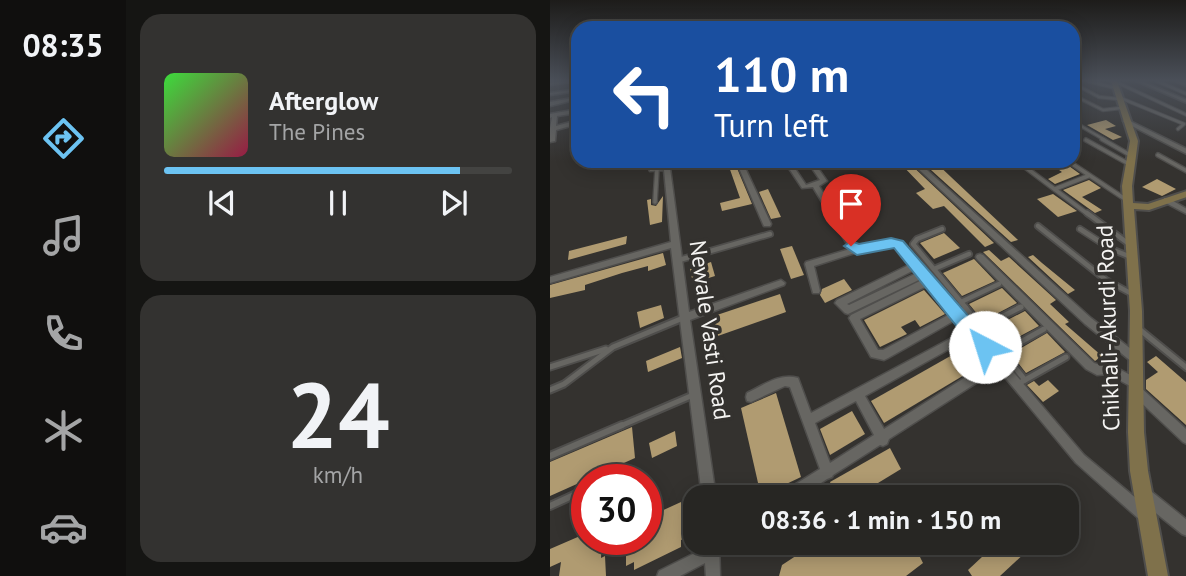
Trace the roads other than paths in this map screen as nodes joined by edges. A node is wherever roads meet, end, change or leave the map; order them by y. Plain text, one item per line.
1 (1122, 108) edge
2 (1131, 108) edge
3 (1145, 108) edge
4 (1159, 108) edge
5 (571, 112) edge
6 (552, 115) edge
7 (1186, 115) edge
8 (571, 125) edge
9 (1080, 126) edge
10 (552, 129) edge
11 (1178, 129) dead end
12 (1086, 140) dead end
13 (552, 141) dead end
14 (1186, 152) edge
15 (1158, 155) dead end
16 (1130, 160) junction
17 (650, 168) edge
18 (671, 168) edge
19 (742, 168) edge
20 (792, 168) edge
21 (815, 168) edge
22 (920, 168) edge
23 (1026, 168) edge
24 (1078, 168) edge
25 (657, 169) junction
26 (667, 169) junction
27 (1186, 171) edge
28 (1089, 176) junction
29 (815, 185) junction
30 (1055, 189) junction
31 (1186, 194) edge
32 (1166, 200) junction
33 (655, 202) dead end
34 (1129, 204) junction
35 (1186, 212) edge
36 (767, 224) dead end
37 (1038, 226) dead end
38 (942, 229) dead end
39 (1080, 229) dead end
40 (770, 234) dead end
41 (674, 244) junction
42 (857, 250) junction
43 (1130, 251) junction
44 (969, 254) dead end
45 (980, 257) dead end
46 (678, 260) junction
47 (925, 273) junction
48 (550, 280) edge
49 (781, 283) dead end
50 (999, 284) dead end
51 (816, 291) dead end
52 (946, 293) junction
53 (1135, 296) junction
54 (961, 302) junction
55 (1021, 307) dead end
56 (957, 315) junction
57 (687, 317) junction
58 (982, 327) junction
59 (1137, 327) junction
60 (1044, 329) dead end
61 (620, 344) junction
62 (1000, 349) junction
63 (1066, 356) dead end
64 (1136, 359) junction
65 (993, 367) junction
66 (550, 368) edge
67 (1186, 368) edge
68 (1021, 382) junction
69 (1136, 387) junction
70 (550, 390) edge
71 (697, 394) junction
72 (858, 394) junction
73 (751, 397) dead end
74 (808, 421) junction
75 (1186, 438) edge
76 (882, 440) junction
77 (550, 456) edge
78 (828, 473) junction
79 (708, 485) edge
80 (808, 485) edge
81 (1144, 495) junction
82 (571, 496) edge
83 (550, 506) edge
84 (1148, 518) junction
85 (1186, 529) edge
86 (700, 555) edge
87 (712, 555) edge
88 (664, 576) edge
89 (713, 576) edge
90 (1158, 576) edge

1 - 16 main road, Chikhali-Akurdi Road
2 - 14 street
3 - 11 lane
4 - 7 lane
5 - 6 street
6 - 10 street
8 - 10 street
9 - 16 lane
10 - 13 street
12 - 16 lane
15 - 27 lane
16 - 34 main road, Chikhali-Akurdi Road
17 - 25 street
18 - 26 street
19 - 36 street
20 - 29 street
21 - 29 street
22 - 64 street
23 - 30 lane
24 - 28 lane
25 - 26 street
25 - 33 lane
26 - 41 street, Newale Vasti Road
28 - 30 lane
28 - 34 lane
29 - 42 street
30 - 43 lane
31 - 32 main road
32 - 34 main road
32 - 35 street
34 - 43 main road, Chikhali-Akurdi Road
37 - 53 lane
38 - 47 lane
39 - 43 lane
40 - 46 lane
41 - 46 street, Newale Vasti Road
41 - 48 street
42 - 47 street
42 - 51 street
43 - 53 main road, Chikhali-Akurdi Road
44 - 47 lane
45 - 69 street
46 - 57 street, Newale Vasti Road
47 - 47 street
47 - 52 street
47 - 56 street
49 - 57 street
50 - 54 lane
52 - 54 lane
52 - 56 street
53 - 59 main road, Chikhali-Akurdi Road
54 - 58 lane
55 - 58 lane
56 - 65 street
57 - 61 lane
57 - 71 street, Newale Vasti Road
58 - 62 lane
59 - 64 main road, Chikhali-Akurdi Road
59 - 67 lane
60 - 62 lane
61 - 66 lane
61 - 70 lane
62 - 68 lane
63 - 68 lane
64 - 69 main road, Chikhali-Akurdi Road
65 - 68 street
65 - 72 street
65 - 76 street
68 - 84 street
69 - 75 street
69 - 81 main road, Chikhali-Akurdi Road
71 - 77 lane
71 - 79 street, Newale Vasti Road
72 - 74 street
72 - 76 street
73 - 74 street
74 - 78 street
76 - 78 street
78 - 80 street
81 - 84 main road, Chikhali-Akurdi Road
81 - 85 street
82 - 83 lane
84 - 90 main road, Chikhali-Akurdi Road
86 - 88 street
87 - 89 street

